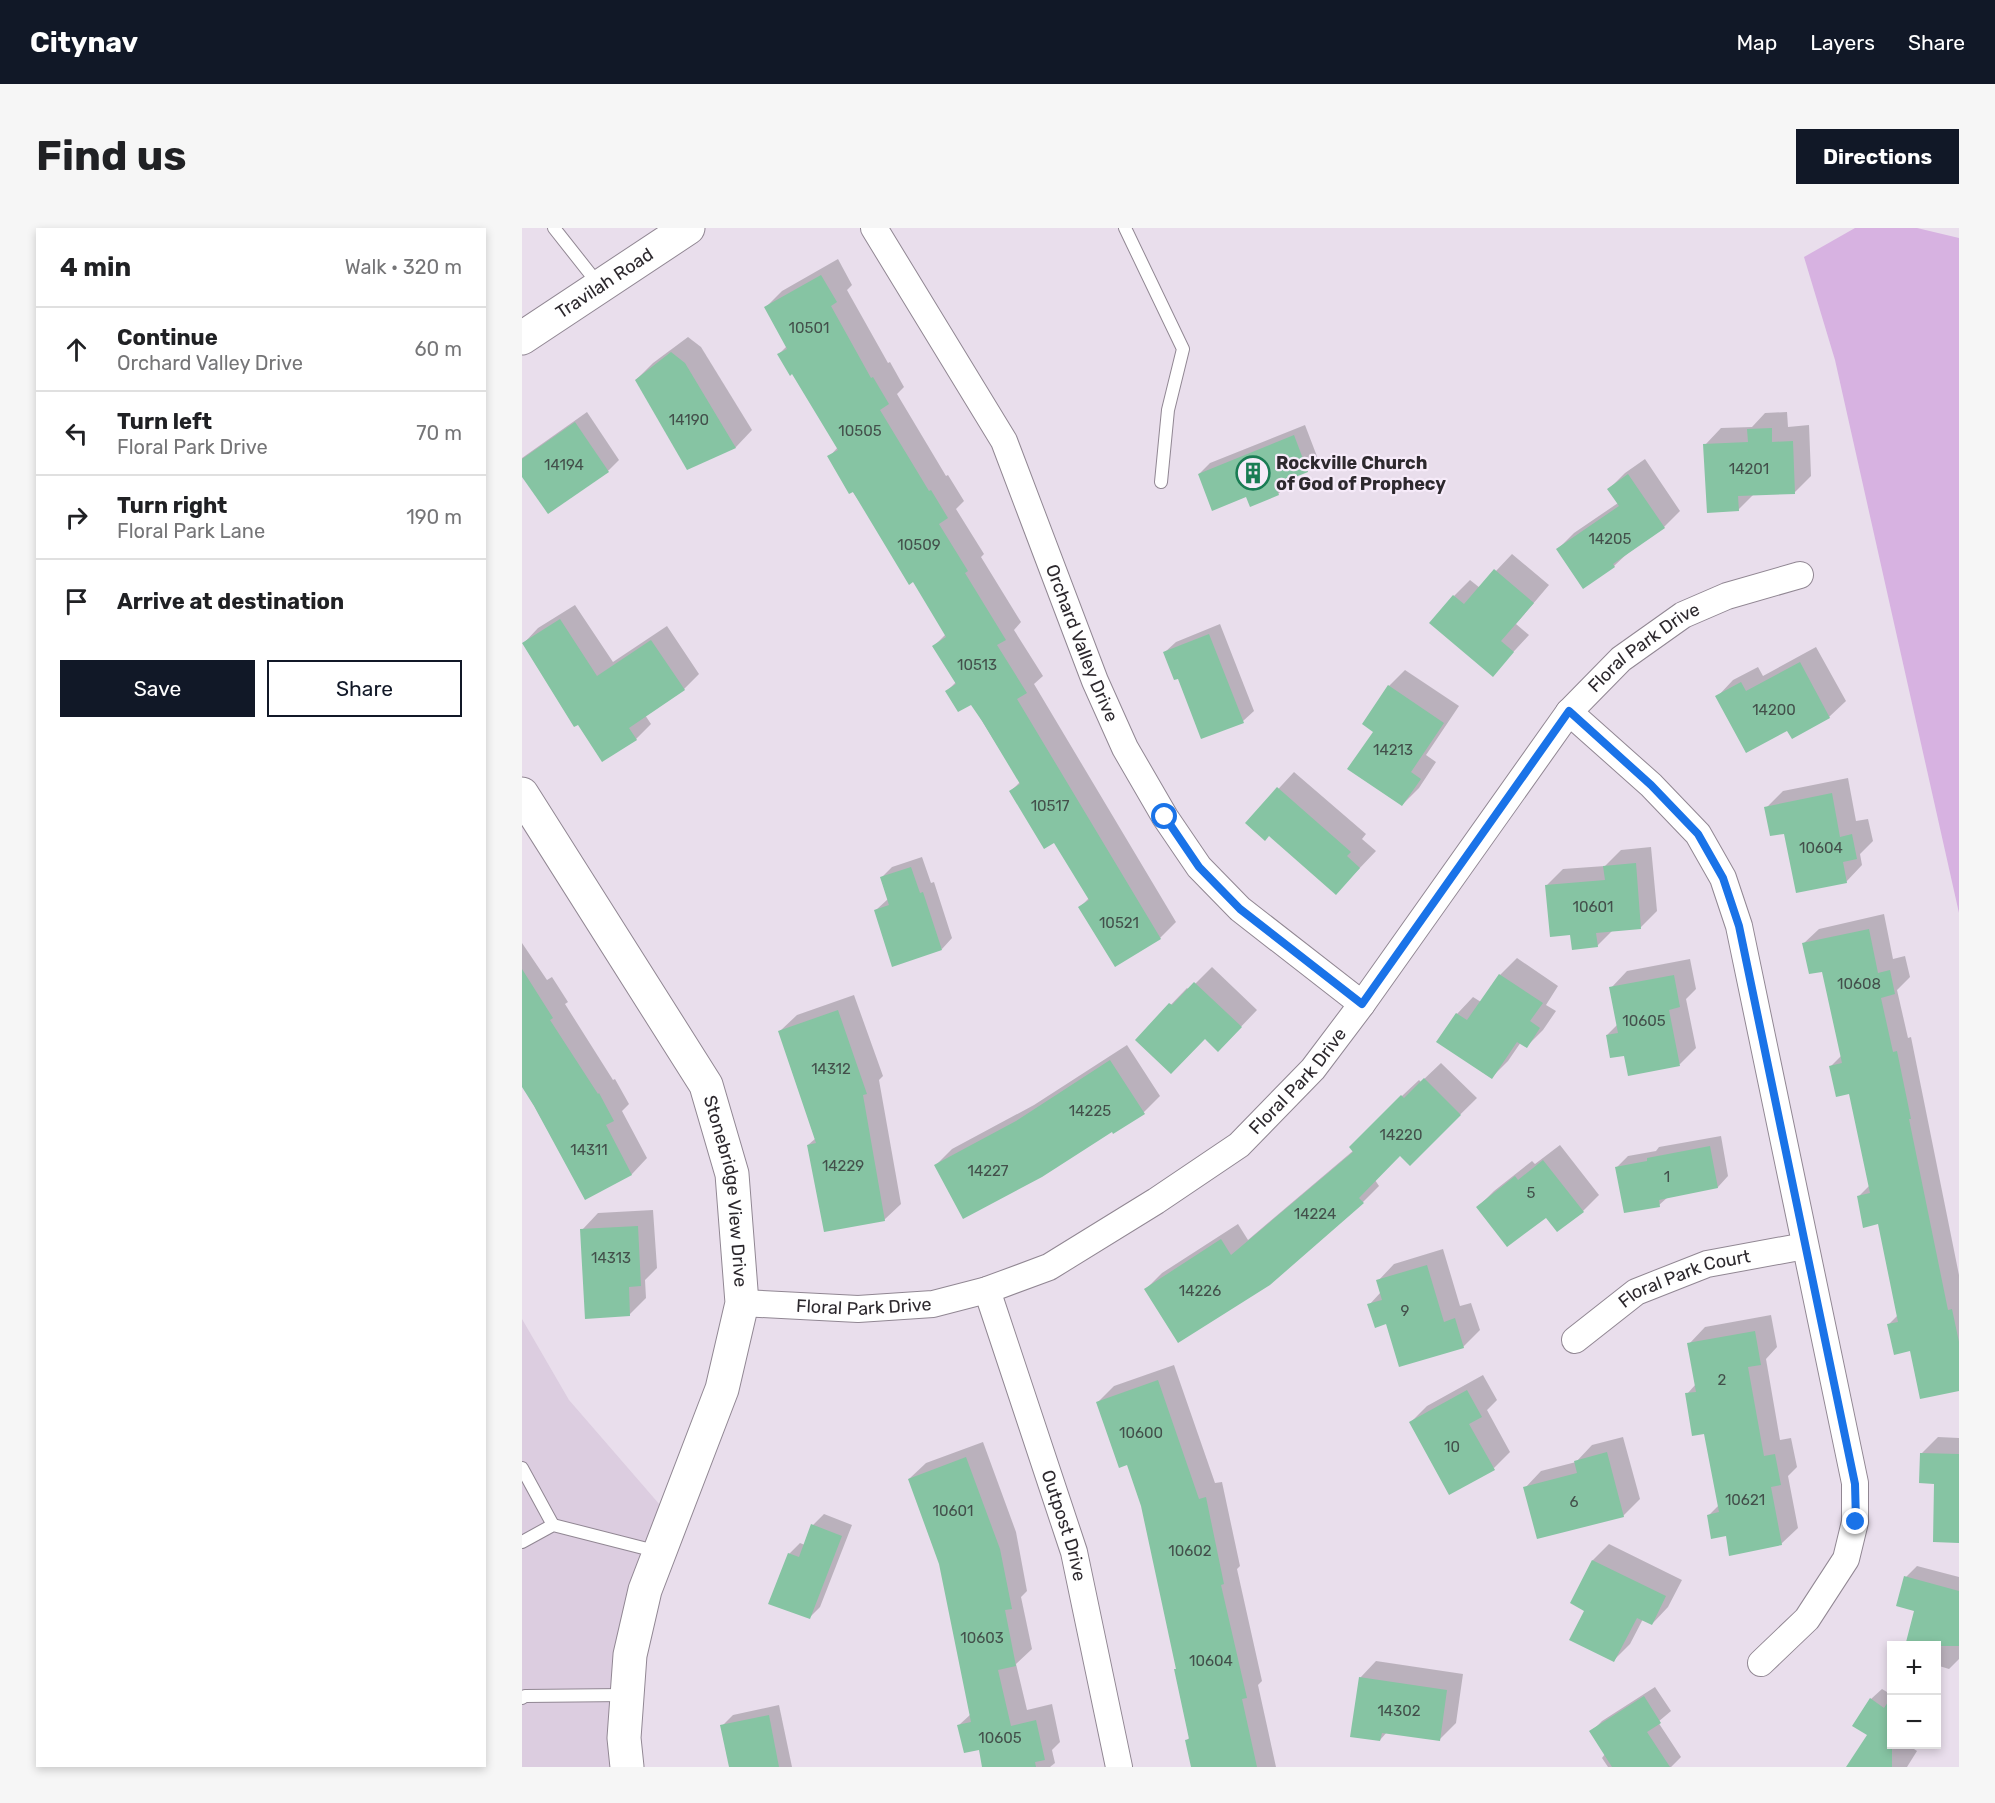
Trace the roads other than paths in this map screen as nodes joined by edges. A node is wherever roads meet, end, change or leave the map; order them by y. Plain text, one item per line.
1 (554, 228) edge
2 (688, 228) edge
3 (874, 228) edge
4 (1125, 228) edge
5 (600, 286) junction
6 (522, 338) edge
7 (1161, 482) dead end
8 (1800, 575) dead end
9 (1569, 711) junction
10 (522, 794) edge
11 (1362, 1004) junction
12 (1805, 1246) junction
13 (987, 1290) junction
14 (742, 1303) junction
15 (1575, 1340) dead end
16 (522, 1468) edge
17 (553, 1525) junction
18 (522, 1542) edge
19 (660, 1552) junction
20 (1761, 1663) dead end
21 (627, 1695) junction
22 (522, 1698) edge
23 (627, 1767) edge
24 (1119, 1767) edge

1 - 5 lane
2 - 5 street, Travilah Road
3 - 11 street, Orchard Valley Drive
4 - 7 lane
5 - 6 street, Travilah Road
8 - 9 street, Floral Park Drive
9 - 11 street, Floral Park Drive
9 - 12 street
10 - 14 street, Stonebridge View Drive
11 - 13 street, Floral Park Drive
12 - 15 street, Floral Park Court
12 - 20 street
13 - 14 street, Floral Park Drive
13 - 24 street, Outpost Drive
14 - 19 street, Stonebridge View Drive
16 - 17 lane
17 - 18 lane
17 - 19 lane
19 - 21 street, Stonebridge View Drive
21 - 22 lane
21 - 23 street, Stonebridge View Drive

